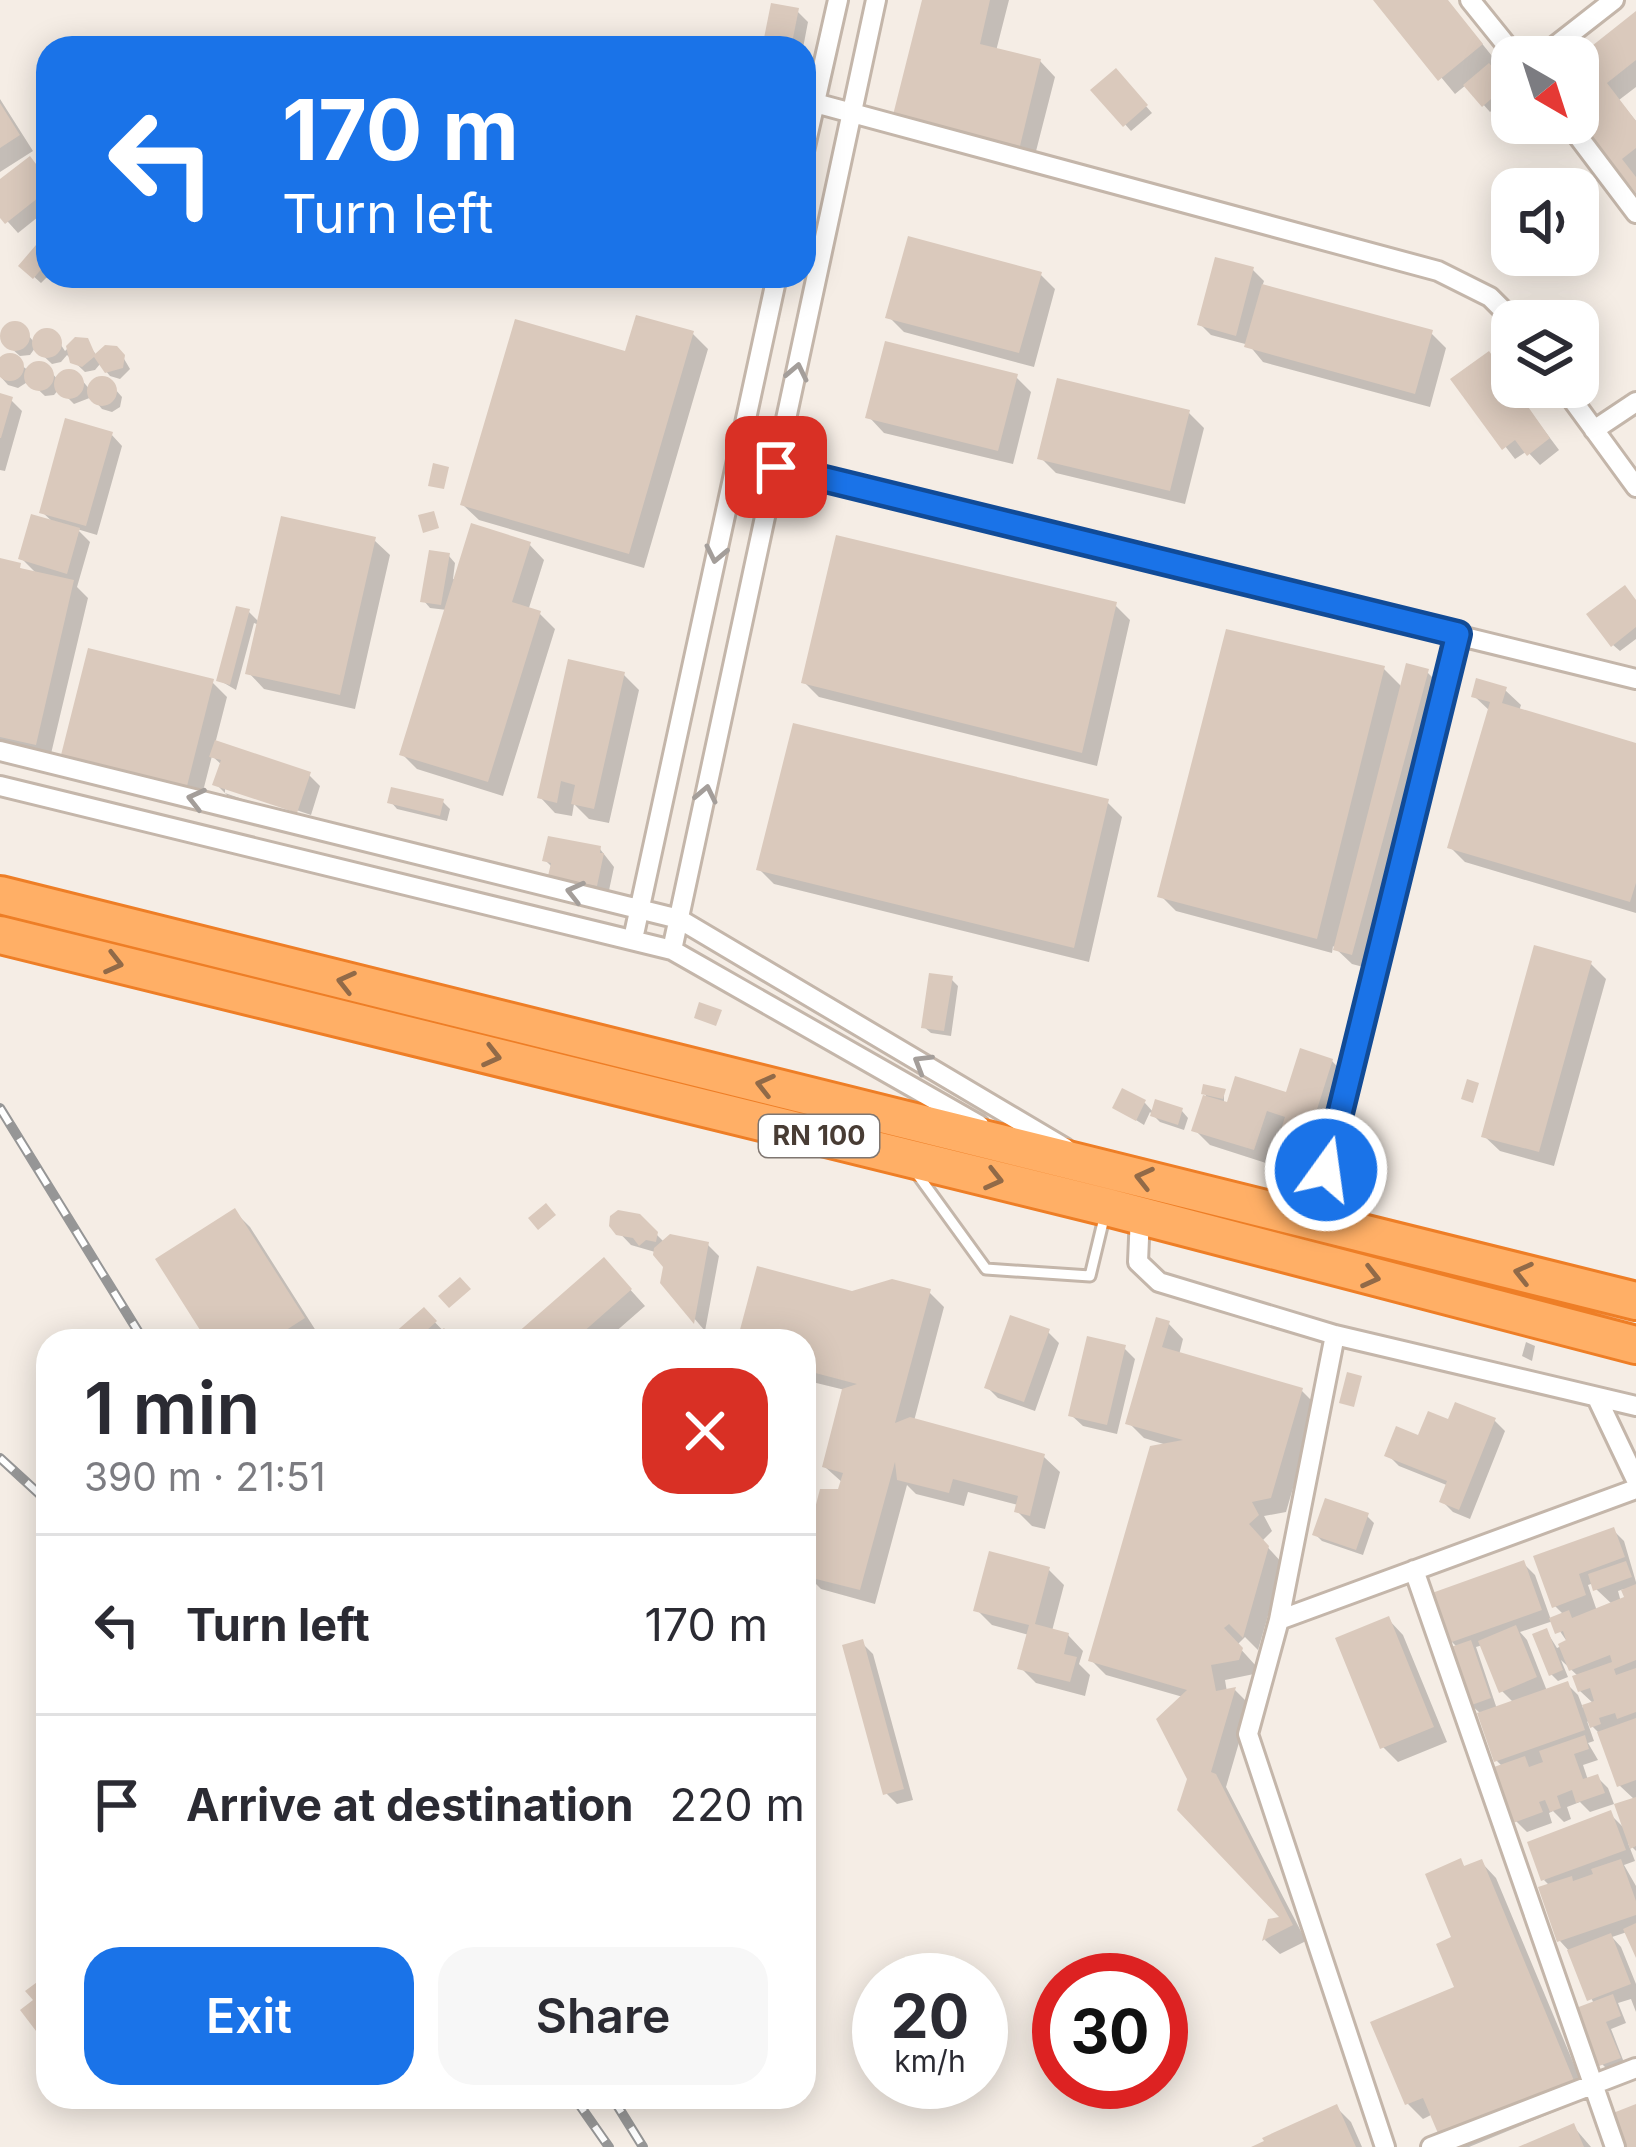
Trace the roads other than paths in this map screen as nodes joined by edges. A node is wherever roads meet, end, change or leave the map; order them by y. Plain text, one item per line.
1 (838, 0) edge
2 (876, 0) edge
3 (1470, 0) edge
4 (1614, 0) edge
5 (1499, 36) edge
6 (1568, 36) edge
7 (816, 99) edge
8 (816, 103) edge
9 (853, 113) junction
10 (1584, 144) edge
11 (1636, 213) edge
12 (816, 283) edge
13 (774, 288) edge
14 (815, 288) edge
15 (1494, 300) edge
16 (1636, 402) edge
17 (1578, 408) edge
18 (1594, 430) junction
19 (737, 459) junction
20 (776, 467) junction
21 (1636, 487) edge
22 (1458, 634) junction
23 (1636, 679) edge
24 (0, 751) edge
25 (0, 786) edge
26 (0, 895) edge
27 (640, 908) junction
28 (679, 919) junction
29 (0, 935) edge
30 (633, 939) junction
31 (672, 950) junction
32 (1017, 1147) junction
33 (905, 1157) junction
34 (1095, 1166) junction
35 (1326, 1170) dead end
36 (1124, 1211) junction
37 (1636, 1301) edge
38 (1335, 1334) junction
39 (1636, 1346) edge
40 (1597, 1398) junction
41 (1636, 1406) edge
42 (1636, 1484) edge
43 (1414, 1570) junction
44 (1279, 1620) junction
45 (1636, 2068) edge
46 (1592, 2083) junction
47 (1385, 2147) edge
48 (1431, 2147) edge
49 (1615, 2147) edge

1 - 7 street
2 - 9 street
3 - 5 street
4 - 6 street
8 - 9 street
12 -> 9 street
9 - 15 street
10 - 11 street
13 - 19 street
20 -> 14 street
16 - 18 street
17 - 18 street
18 - 21 street
19 - 20 street
19 -> 27 street
20 - 22 street
28 -> 20 street
22 - 23 street
22 - 35 street
27 -> 24 street
25 - 30 street
32 -> 26 highway, RN 100
27 - 28 street
27 - 30 street
28 - 31 street
34 -> 28 street
29 -> 33 highway, RN 100
30 - 31 street
31 - 32 street
32 - 34 highway, RN 100
33 -> 36 highway, RN 100
33 - 36 lane
37 -> 34 highway, RN 100
36 - 38 street
36 -> 39 highway, RN 100
38 - 40 street
38 - 44 street
40 - 41 street
40 - 42 street
42 - 43 street
43 - 44 street
43 - 46 street
44 - 47 street
45 - 46 street
46 - 48 street
46 - 49 street

